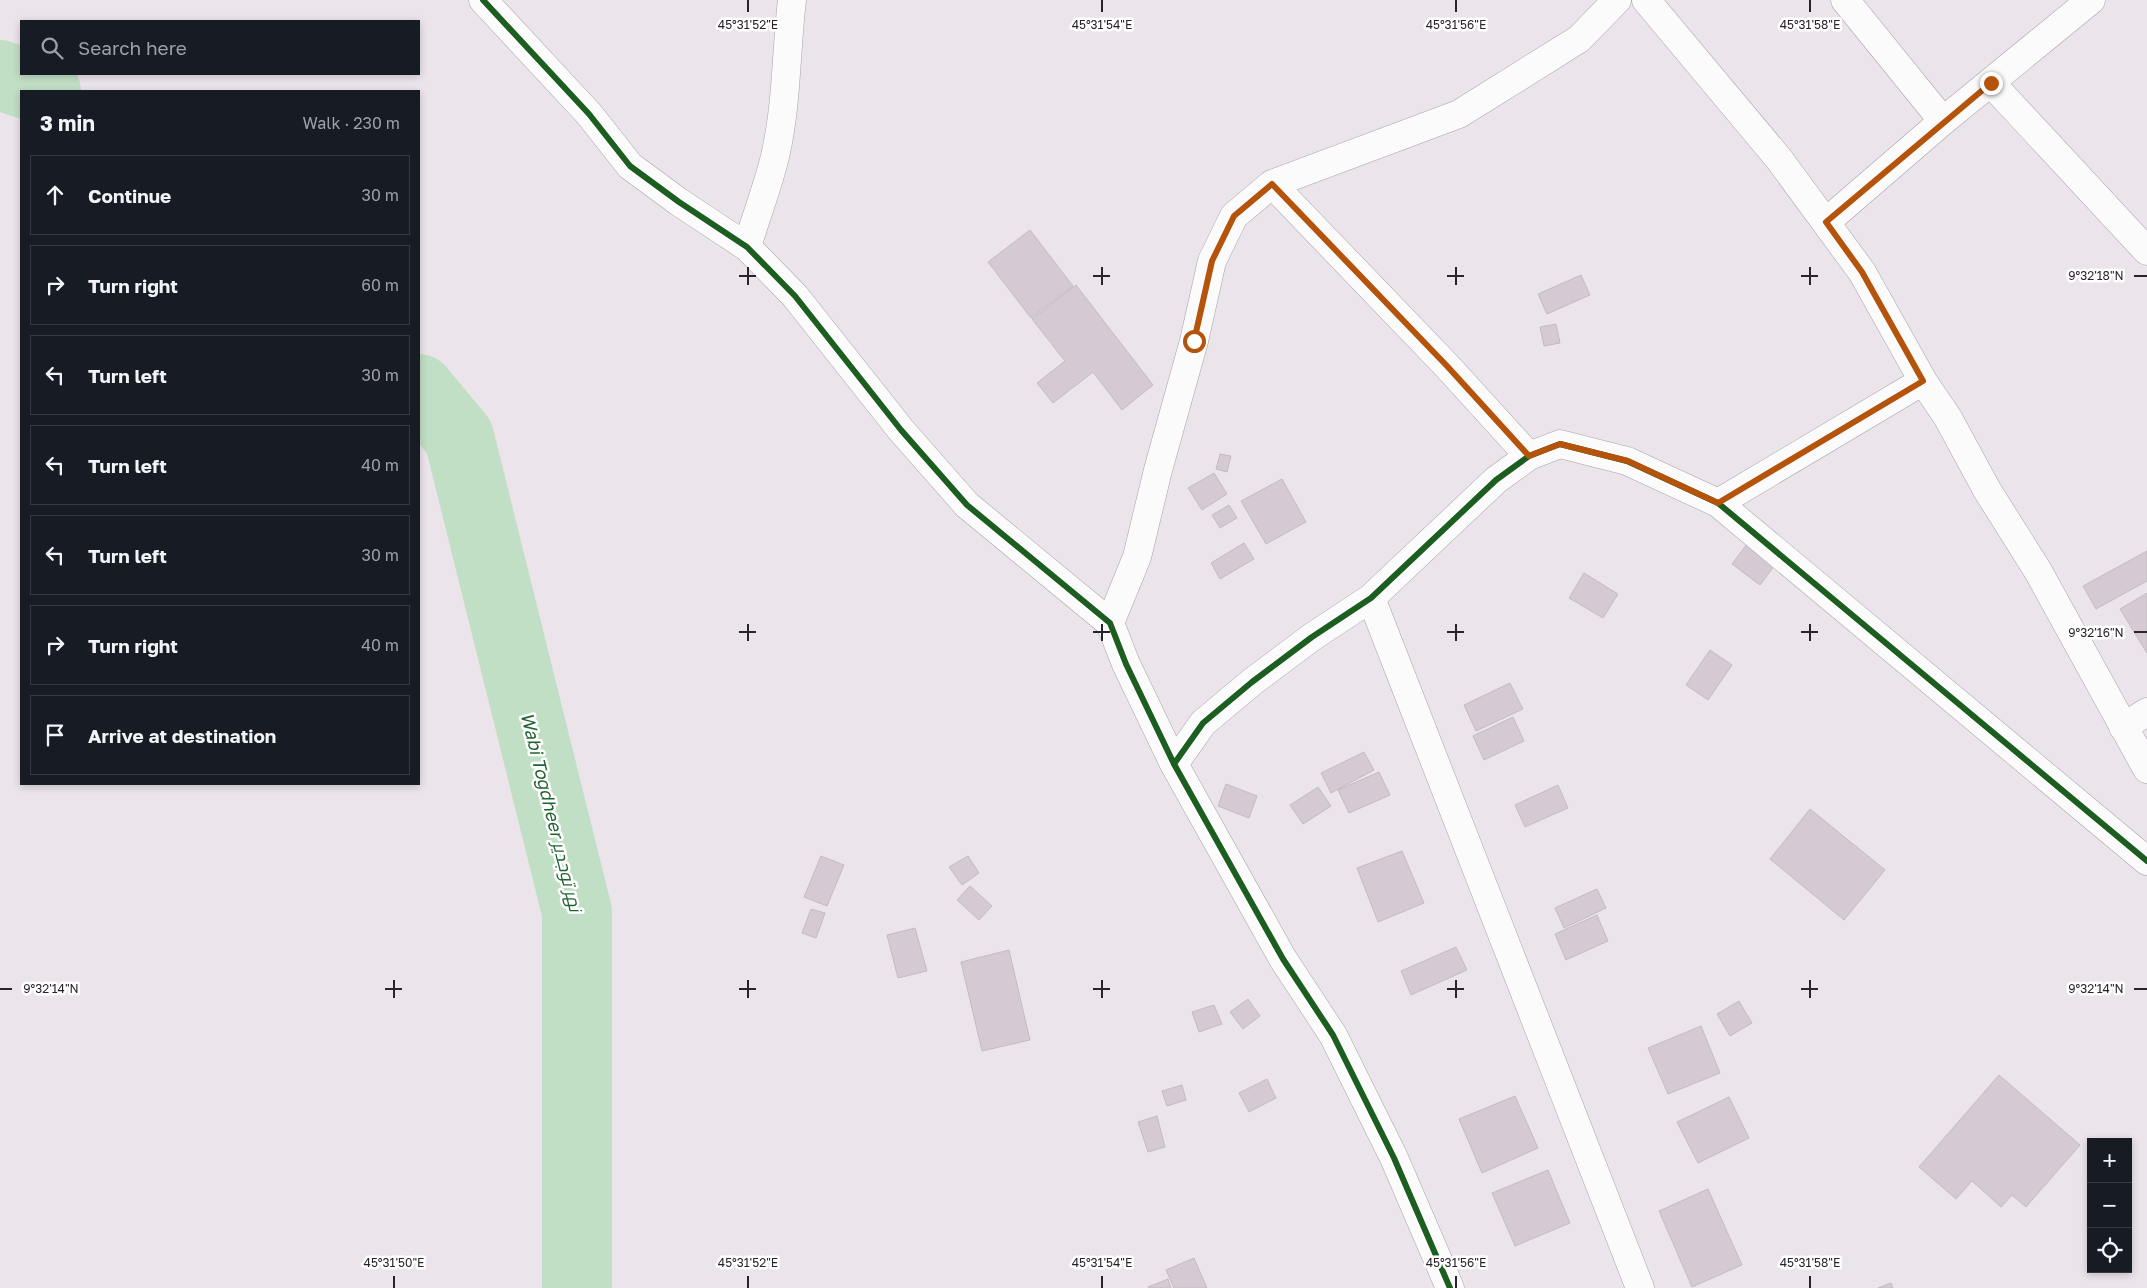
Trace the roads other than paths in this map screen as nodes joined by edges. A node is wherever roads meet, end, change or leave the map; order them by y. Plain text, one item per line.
1 (484, 0) edge
2 (792, 0) edge
3 (1617, 0) edge
4 (1646, 0) edge
5 (1845, 0) edge
6 (2092, 0) edge
7 (1991, 83) junction
8 (1943, 121) junction
9 (1272, 184) junction
10 (1826, 222) junction
11 (747, 247) junction
12 (2147, 251) edge
13 (1923, 381) junction
14 (1529, 456) junction
15 (1718, 503) junction
16 (1371, 598) junction
17 (1110, 623) junction
18 (2147, 712) edge
19 (2122, 727) junction
20 (1174, 764) junction
21 (2147, 769) edge
22 (2147, 861) edge
23 (1450, 1288) edge
24 (1640, 1288) edge

1 - 11 street
2 - 11 street
3 - 9 street
4 - 10 street
5 - 8 street
6 - 7 street
7 - 8 street
7 - 12 street
8 - 10 street
9 - 14 street
9 - 17 street
10 - 13 street
11 - 17 street
13 - 15 street
13 - 19 street
14 - 15 street
14 - 16 street
15 - 22 street
16 - 20 street
16 - 24 street
17 - 20 street
18 - 19 street
19 - 21 street
20 - 23 street

